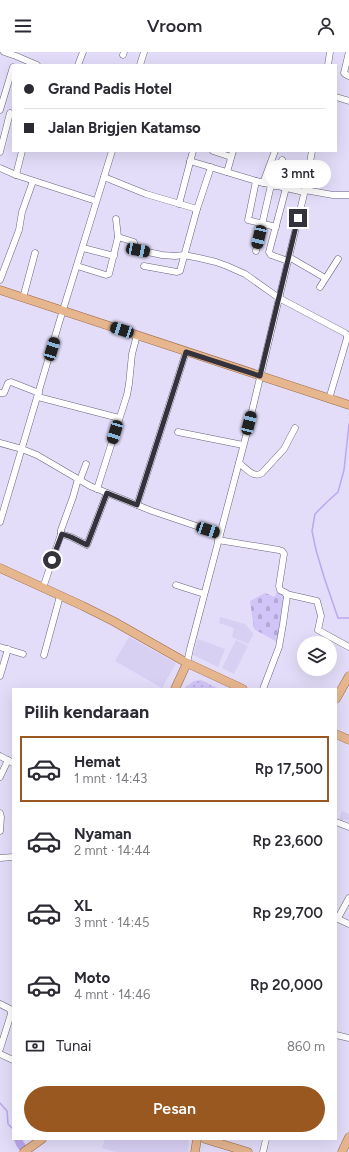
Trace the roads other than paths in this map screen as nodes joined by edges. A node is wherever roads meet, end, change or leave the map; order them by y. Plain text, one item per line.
1 (4, 52) edge
2 (83, 52) edge
3 (144, 52) edge
4 (330, 52) edge
5 (349, 52) edge
6 (17, 54) edge
7 (14, 64) edge
8 (35, 64) edge
9 (78, 64) edge
10 (140, 64) edge
11 (328, 64) edge
12 (12, 69) edge
13 (349, 76) edge
14 (337, 97) edge
15 (349, 101) edge
16 (0, 110) edge
17 (10, 113) dead end
18 (2, 134) edge
19 (0, 152) edge
20 (22, 152) edge
21 (112, 152) edge
22 (193, 152) edge
23 (219, 152) edge
24 (275, 152) edge
25 (312, 152) edge
26 (232, 154) edge
27 (282, 160) dead end
28 (190, 161) junction
29 (211, 167) junction
30 (0, 168) edge
31 (227, 172) junction
32 (16, 175) junction
33 (104, 177) junction
34 (33, 181) junction
35 (256, 181) junction
36 (263, 183) junction
37 (273, 185) junction
38 (286, 188) junction
39 (304, 191) junction
40 (349, 196) edge
41 (96, 201) junction
42 (179, 204) junction
43 (197, 210) junction
44 (116, 219) dead end
45 (262, 224) junction
46 (276, 227) junction
47 (118, 237) junction
48 (82, 248) junction
49 (256, 251) dead end
50 (35, 253) dead end
51 (184, 255) junction
52 (114, 256) junction
53 (288, 259) junction
54 (338, 259) dead end
55 (77, 266) junction
56 (144, 266) dead end
57 (325, 278) junction
58 (0, 280) edge
59 (320, 286) dead end
60 (0, 290) edge
61 (23, 298) junction
62 (279, 298) junction
63 (63, 311) junction
64 (137, 335) junction
65 (186, 352) junction
66 (260, 376) junction
67 (0, 393) edge
68 (38, 395) junction
69 (329, 399) junction
70 (348, 405) edge
71 (119, 418) junction
72 (295, 428) dead end
73 (178, 432) dead end
74 (0, 443) edge
75 (243, 445) junction
76 (22, 449) junction
77 (239, 463) junction
78 (86, 464) dead end
79 (79, 480) junction
80 (97, 489) junction
81 (107, 493) junction
82 (137, 505) junction
83 (0, 522) edge
84 (62, 534) junction
85 (219, 537) junction
86 (0, 568) edge
87 (176, 585) dead end
88 (43, 588) junction
89 (204, 594) junction
90 (286, 594) junction
91 (60, 596) junction
92 (0, 646) edge
93 (349, 647) edge
94 (8, 649) junction
95 (23, 654) dead end
96 (44, 655) dead end
97 (187, 663) junction
98 (0, 676) edge
99 (349, 676) edge
100 (175, 688) edge
101 (241, 688) edge
102 (262, 688) edge
103 (337, 697) edge
104 (337, 734) edge
105 (349, 740) edge
106 (0, 756) edge
107 (10, 762) edge
108 (0, 777) edge
109 (0, 813) edge
110 (337, 822) edge
111 (349, 828) edge
112 (0, 831) edge
113 (12, 857) edge
114 (0, 858) edge
115 (349, 898) edge
116 (337, 918) edge
117 (349, 924) edge
118 (0, 1004) edge
119 (337, 1035) edge
120 (349, 1038) edge
121 (0, 1049) edge
122 (0, 1054) edge
123 (12, 1060) edge
124 (349, 1137) edge
125 (41, 1140) edge
126 (197, 1140) edge
127 (208, 1140) edge
128 (266, 1140) edge
129 (24, 1152) edge
130 (195, 1152) edge
131 (248, 1152) edge
132 (263, 1152) edge
133 (342, 1152) edge

1 - 6 street
2 - 9 street
3 - 10 street
4 - 11 street
5 - 13 street
6 - 7 street
6 - 8 street
12 - 16 street
14 - 15 street
17 - 18 street
18 - 19 street
20 - 32 street
21 - 33 street
22 - 28 street
23 - 26 street
24 - 36 street
25 - 39 street
26 - 31 street
27 - 37 street
28 - 29 street
28 - 42 street
29 - 31 street
29 - 43 street
30 - 32 street
31 - 35 street
32 - 34 street
33 - 41 street
33 - 42 street
34 - 41 street
34 - 58 street
35 - 36 street
35 - 45 street
36 - 37 street
37 - 38 street
37 - 45 street
38 - 39 street
38 - 46 street
39 - 40 street
39 - 53 street
41 - 48 street
42 - 43 street
43 - 51 street
44 - 47 street
45 - 46 street
45 - 49 street
46 - 53 street
47 - 51 street
47 - 52 street
48 - 52 street
48 - 55 street
50 - 61 street
51 - 56 street
51 - 62 street
52 - 55 street
53 - 57 street
53 - 62 street
54 - 57 street
55 - 63 street
57 - 59 street
60 - 61 main road
61 - 63 main road
62 - 66 street
62 - 69 street
63 - 64 main road
63 - 68 street
64 - 65 main road
64 - 71 street
65 - 66 main road
65 - 82 street
66 - 69 main road
66 - 75 street
67 - 68 street
68 - 71 street
68 - 76 street
69 - 70 main road
71 - 80 street
72 - 77 street
73 - 75 street
74 - 76 street
75 - 77 street
76 - 79 street
76 - 83 street
77 - 85 street
78 - 79 street
79 - 80 street
79 - 84 street
80 - 81 street
81 - 82 street
81 - 84 street
82 - 85 street
84 - 88 street
85 - 89 street
85 - 90 street
86 - 88 main road
87 - 89 street
88 - 91 main road
89 - 97 street
90 - 93 street
90 - 102 street
91 - 96 street
91 - 97 main road
92 - 94 street
94 - 95 street
94 - 98 street
97 - 100 main road
97 - 101 main road
99 - 103 main road
104 - 105 main road
106 - 107 street
107 - 108 street
109 - 112 street
110 - 111 street
113 - 114 street
115 - 116 street
116 - 117 street
118 - 121 street
119 - 120 street
122 - 123 street
124 - 133 main road
125 - 129 main road
126 - 130 main road
127 - 131 main road
128 - 132 street

